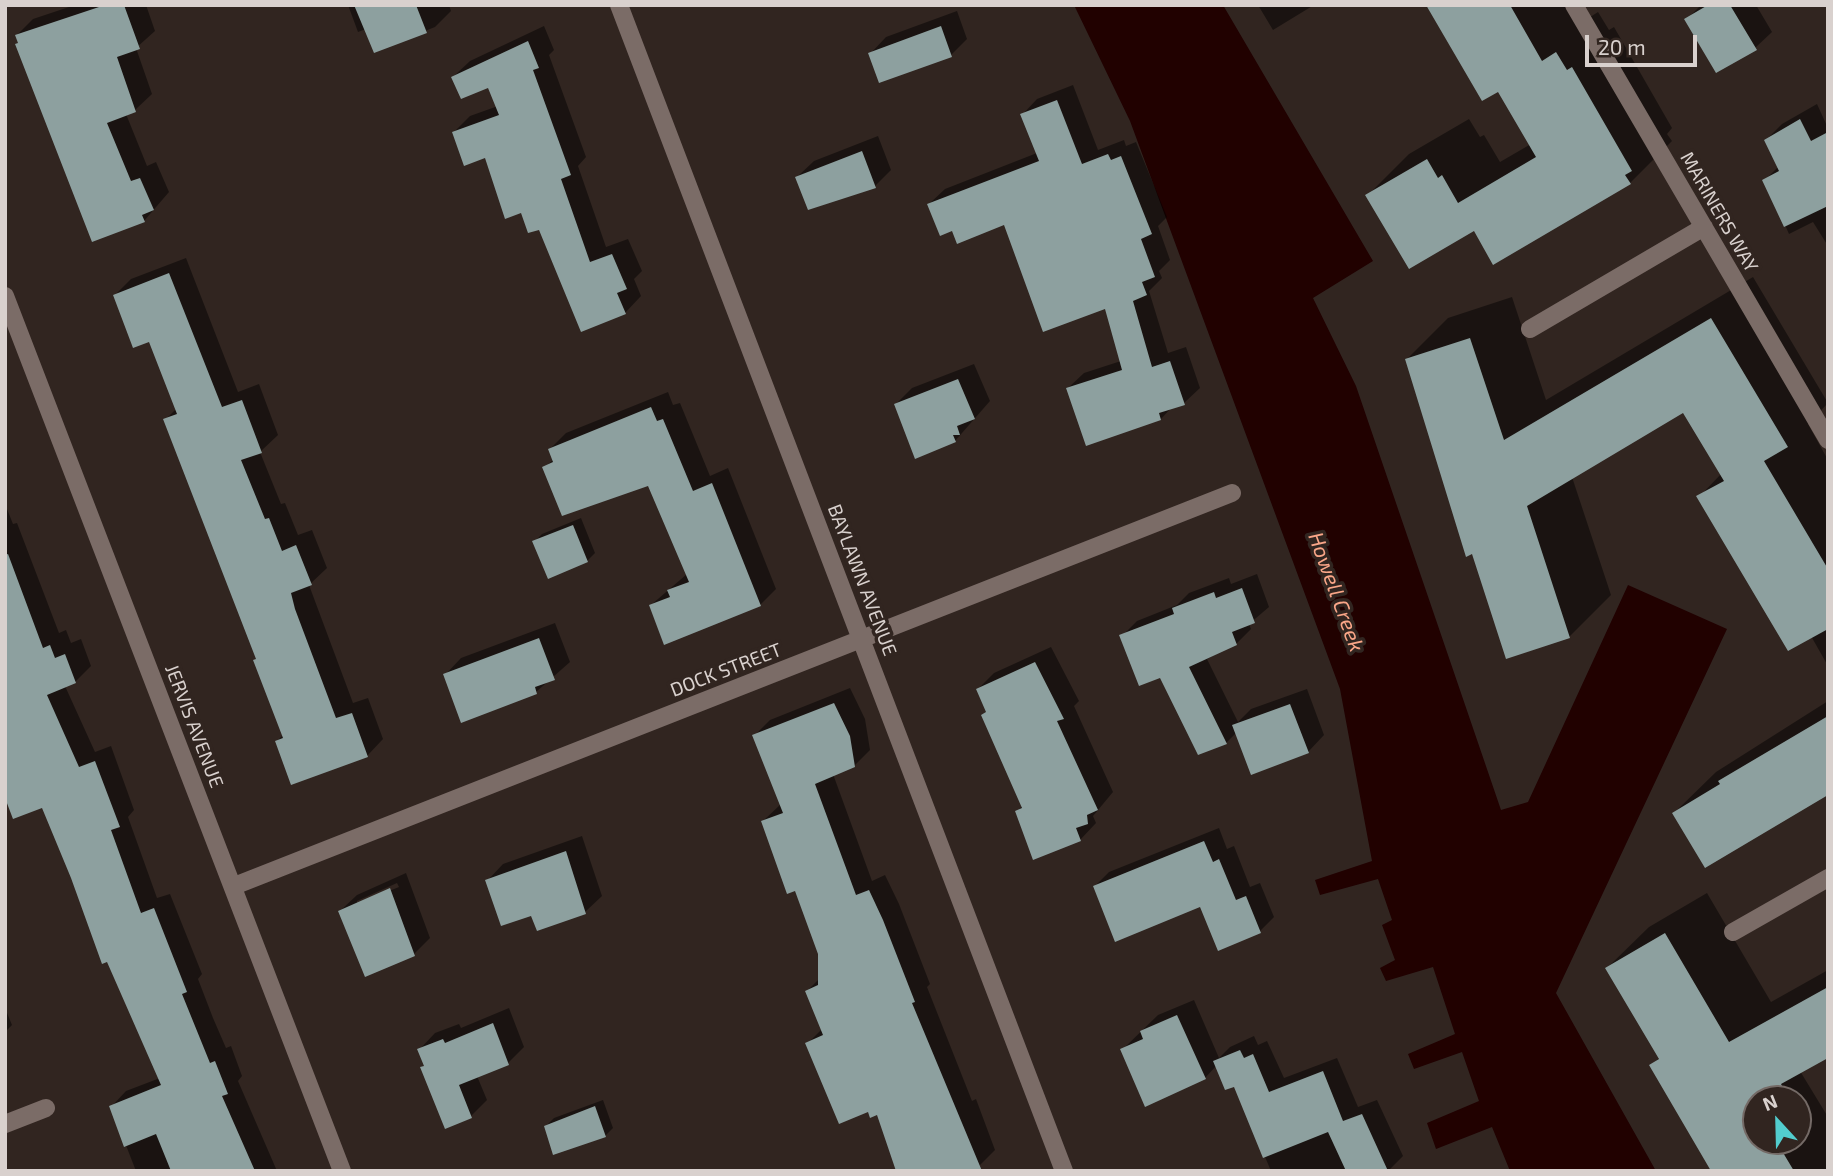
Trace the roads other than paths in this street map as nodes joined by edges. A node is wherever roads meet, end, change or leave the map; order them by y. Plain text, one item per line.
1 (618, 5) edge
2 (1574, 5) edge
3 (1704, 228) junction
4 (5, 296) edge
5 (1530, 329) dead end
6 (1828, 440) edge
7 (1232, 493) dead end
8 (862, 639) junction
9 (1828, 878) edge
10 (234, 886) junction
11 (1733, 932) dead end
12 (46, 1108) dead end
13 (5, 1124) edge
14 (342, 1171) edge
15 (1064, 1171) edge

1 - 8 street, BAYLAWN AVENUE
2 - 3 street, MARINERS WAY
3 - 5 street
3 - 6 street, MARINERS WAY
4 - 10 street, JERVIS AVENUE
7 - 8 street, DOCK STREET
8 - 10 street, DOCK STREET
8 - 15 street, BAYLAWN AVENUE
9 - 11 street
10 - 14 street, JERVIS AVENUE
12 - 13 street

